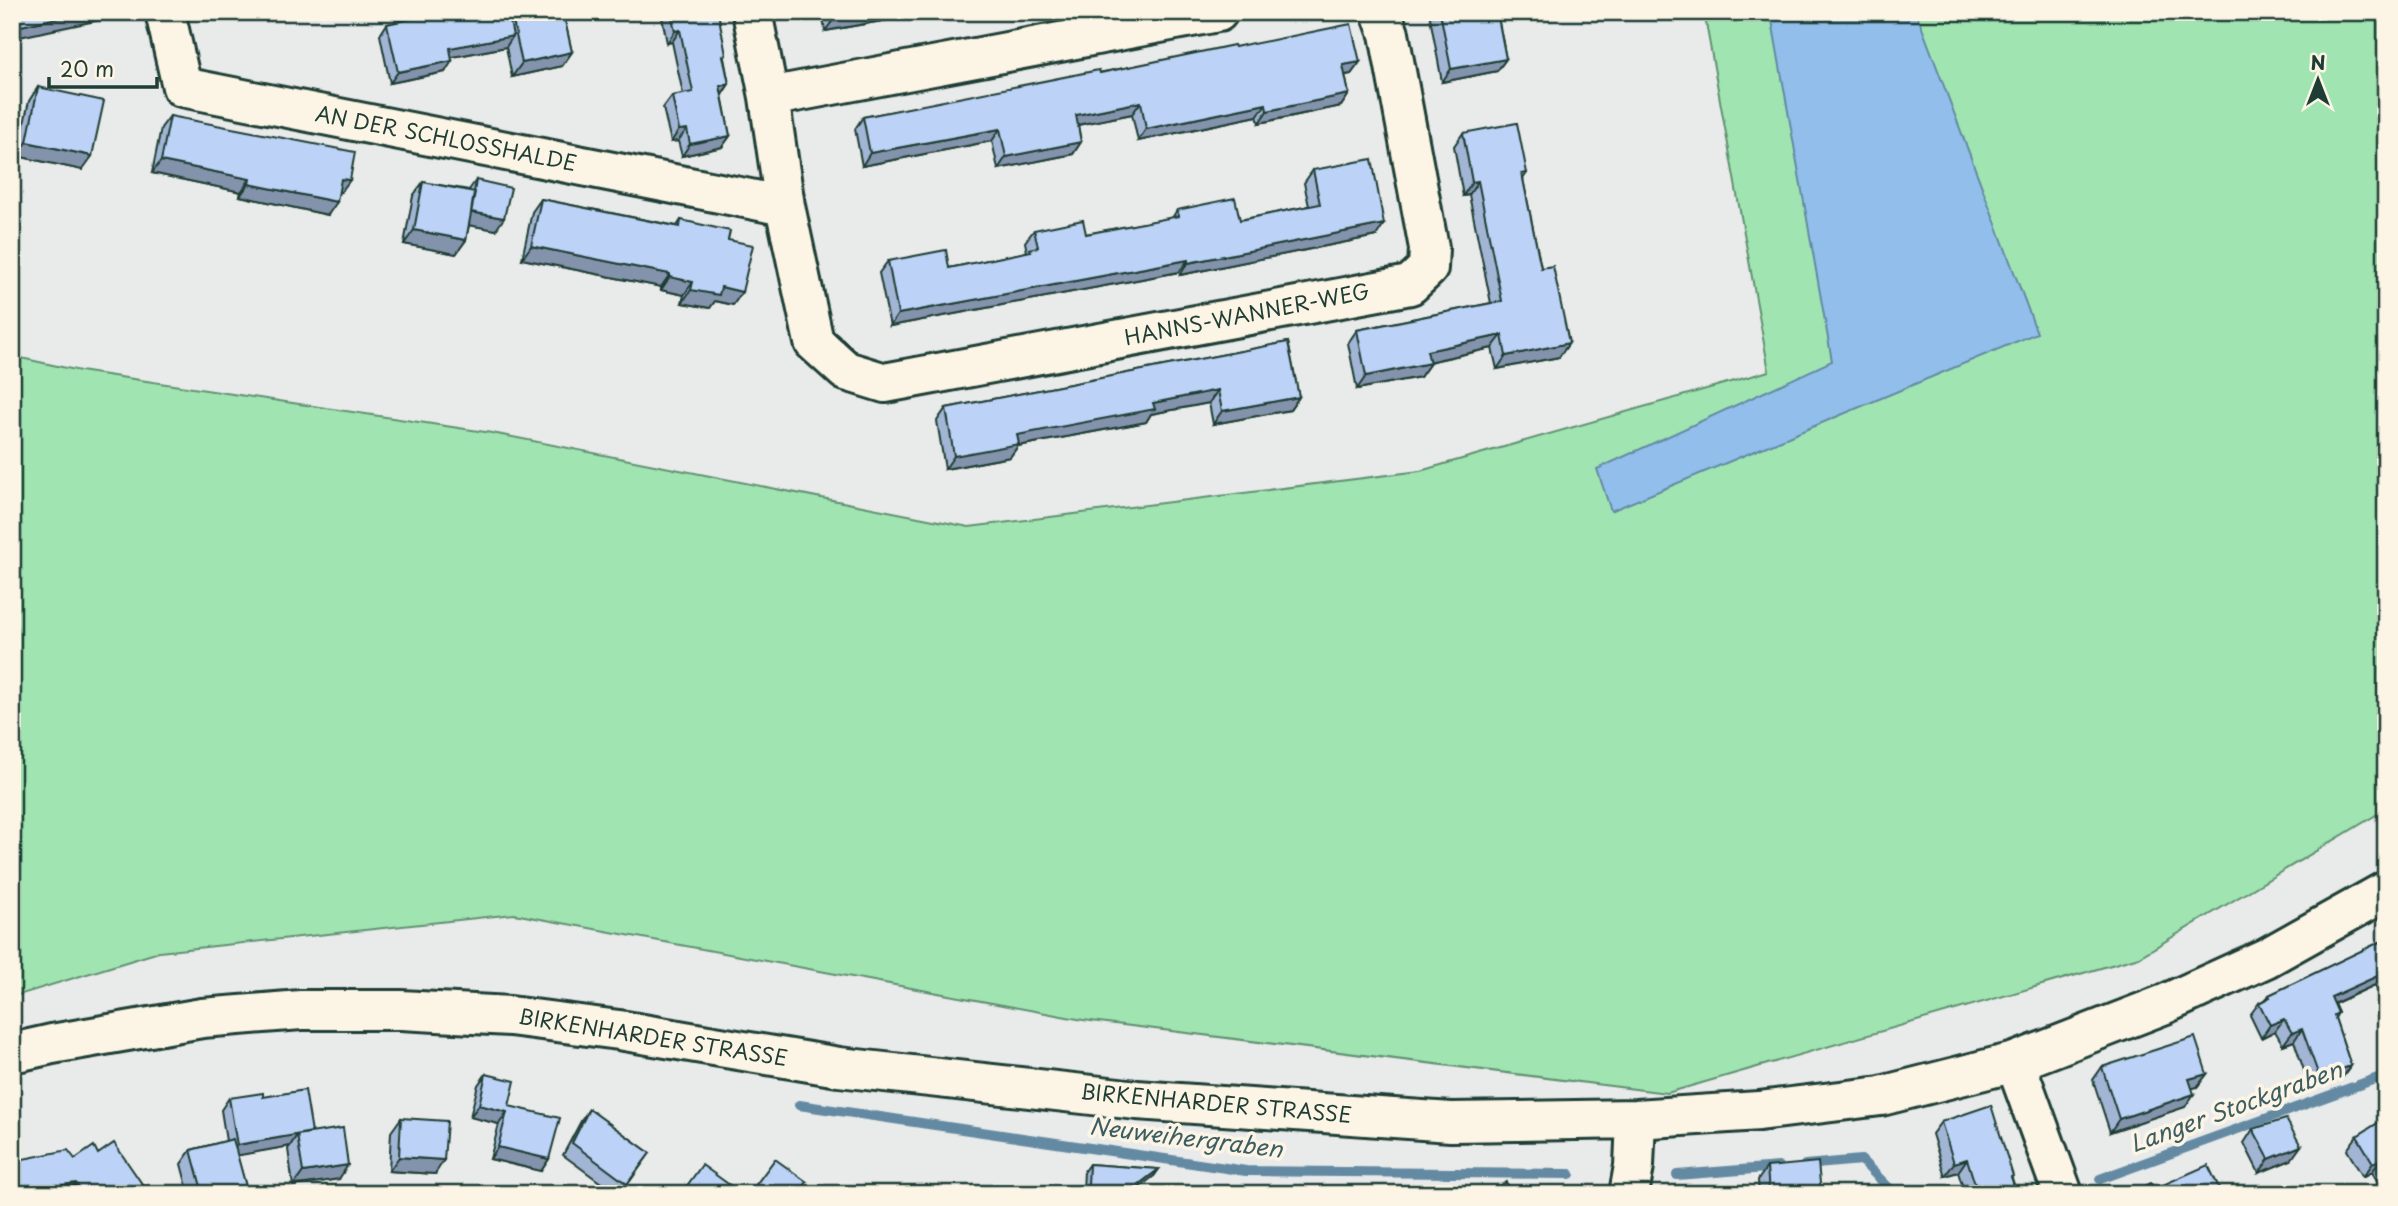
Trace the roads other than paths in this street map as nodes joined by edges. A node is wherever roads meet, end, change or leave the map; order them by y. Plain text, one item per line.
1 (165, 12) edge
2 (752, 12) edge
3 (1219, 12) edge
4 (1381, 12) edge
5 (769, 97) junction
6 (785, 206) junction
7 (2386, 891) edge
8 (12, 1054) edge
9 (2015, 1062) junction
10 (1636, 1119) junction
11 (1629, 1194) edge
12 (2063, 1194) edge

1 - 6 street, AN DER SCHLOSSHALDE
2 - 5 street
3 - 5 street
4 - 6 street, HANNS-WANNER-WEG
5 - 6 street
7 - 9 street, BIRKENHARDER STRASSE
8 - 10 street, BIRKENHARDER STRASSE
9 - 10 street, BIRKENHARDER STRASSE
9 - 12 street
10 - 11 street

